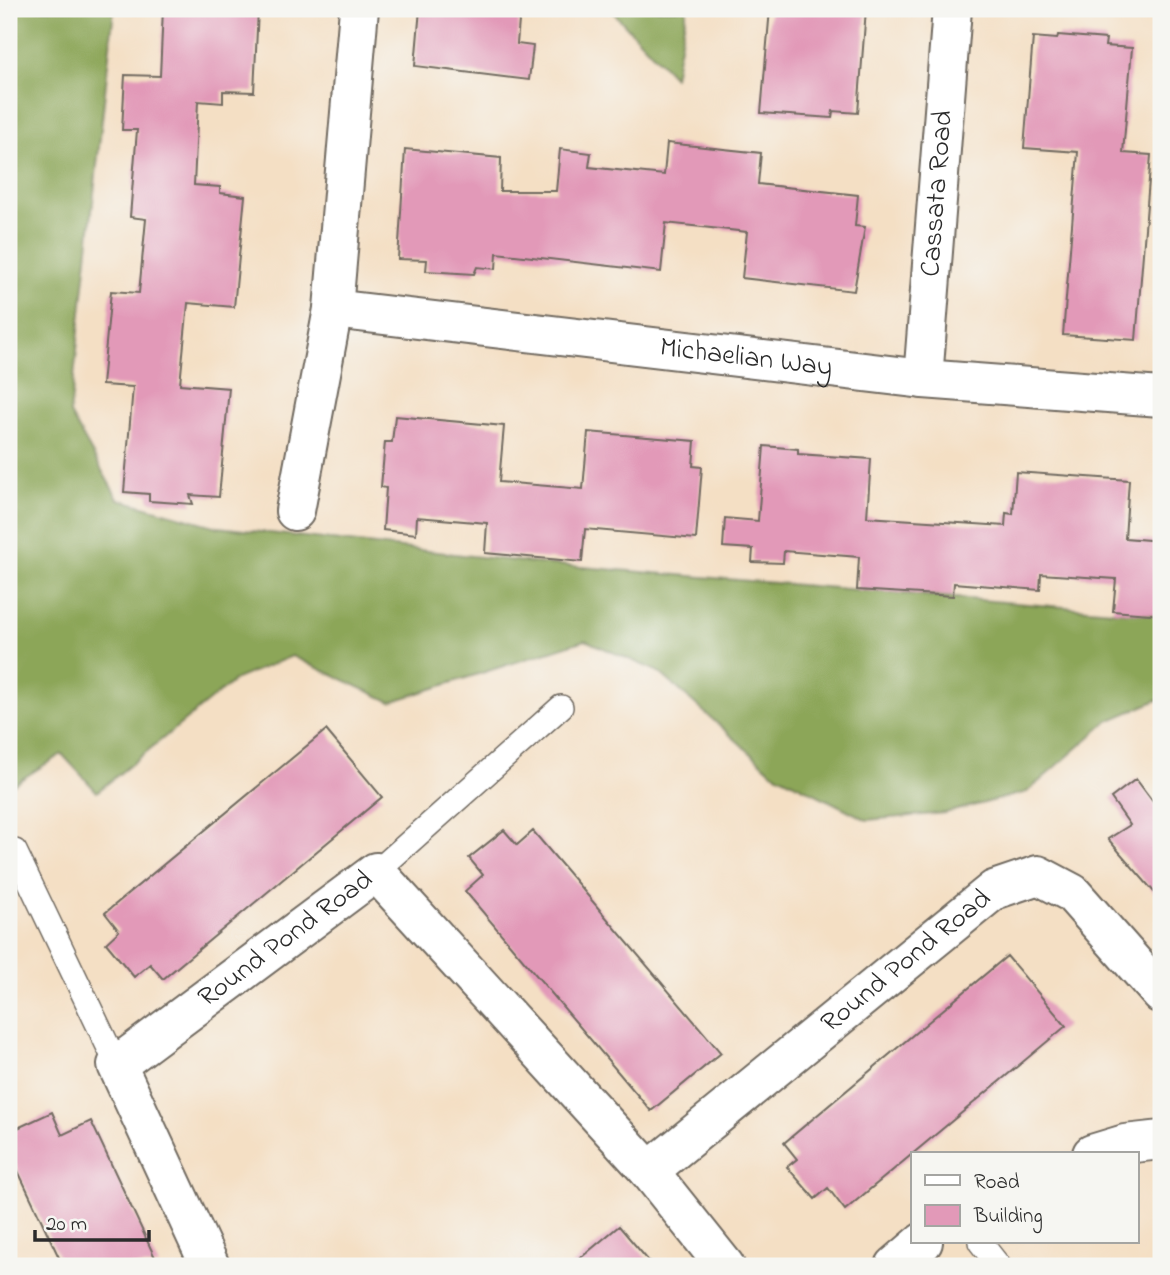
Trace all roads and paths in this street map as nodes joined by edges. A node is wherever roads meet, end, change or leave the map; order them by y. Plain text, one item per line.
1 (359, 9) edge
2 (952, 9) edge
3 (333, 309) junction
4 (923, 379) junction
5 (1161, 397) edge
6 (295, 512) dead end
7 (561, 707) dead end
8 (15, 851) dead end
9 (376, 872) junction
10 (1161, 994) edge
11 (117, 1066) junction
12 (1161, 1140) edge
13 (1099, 1152) edge
14 (649, 1171) junction
15 (921, 1244) edge
16 (982, 1244) edge
17 (210, 1266) edge
18 (725, 1266) edge
19 (895, 1266) edge
20 (999, 1266) edge

1 - 3 street
2 - 4 street, Cassata Road
3 - 4 street, Michaelian Way
3 - 6 street
4 - 5 street, Michaelian Way
7 - 9 lane
8 - 11 lane
9 - 11 street, Round Pond Road
9 - 14 street, Round Pond Road
10 - 14 street, Round Pond Road
11 - 17 street
12 - 13 street
14 - 18 street, Round Pond Road
15 - 19 street
16 - 20 lane

